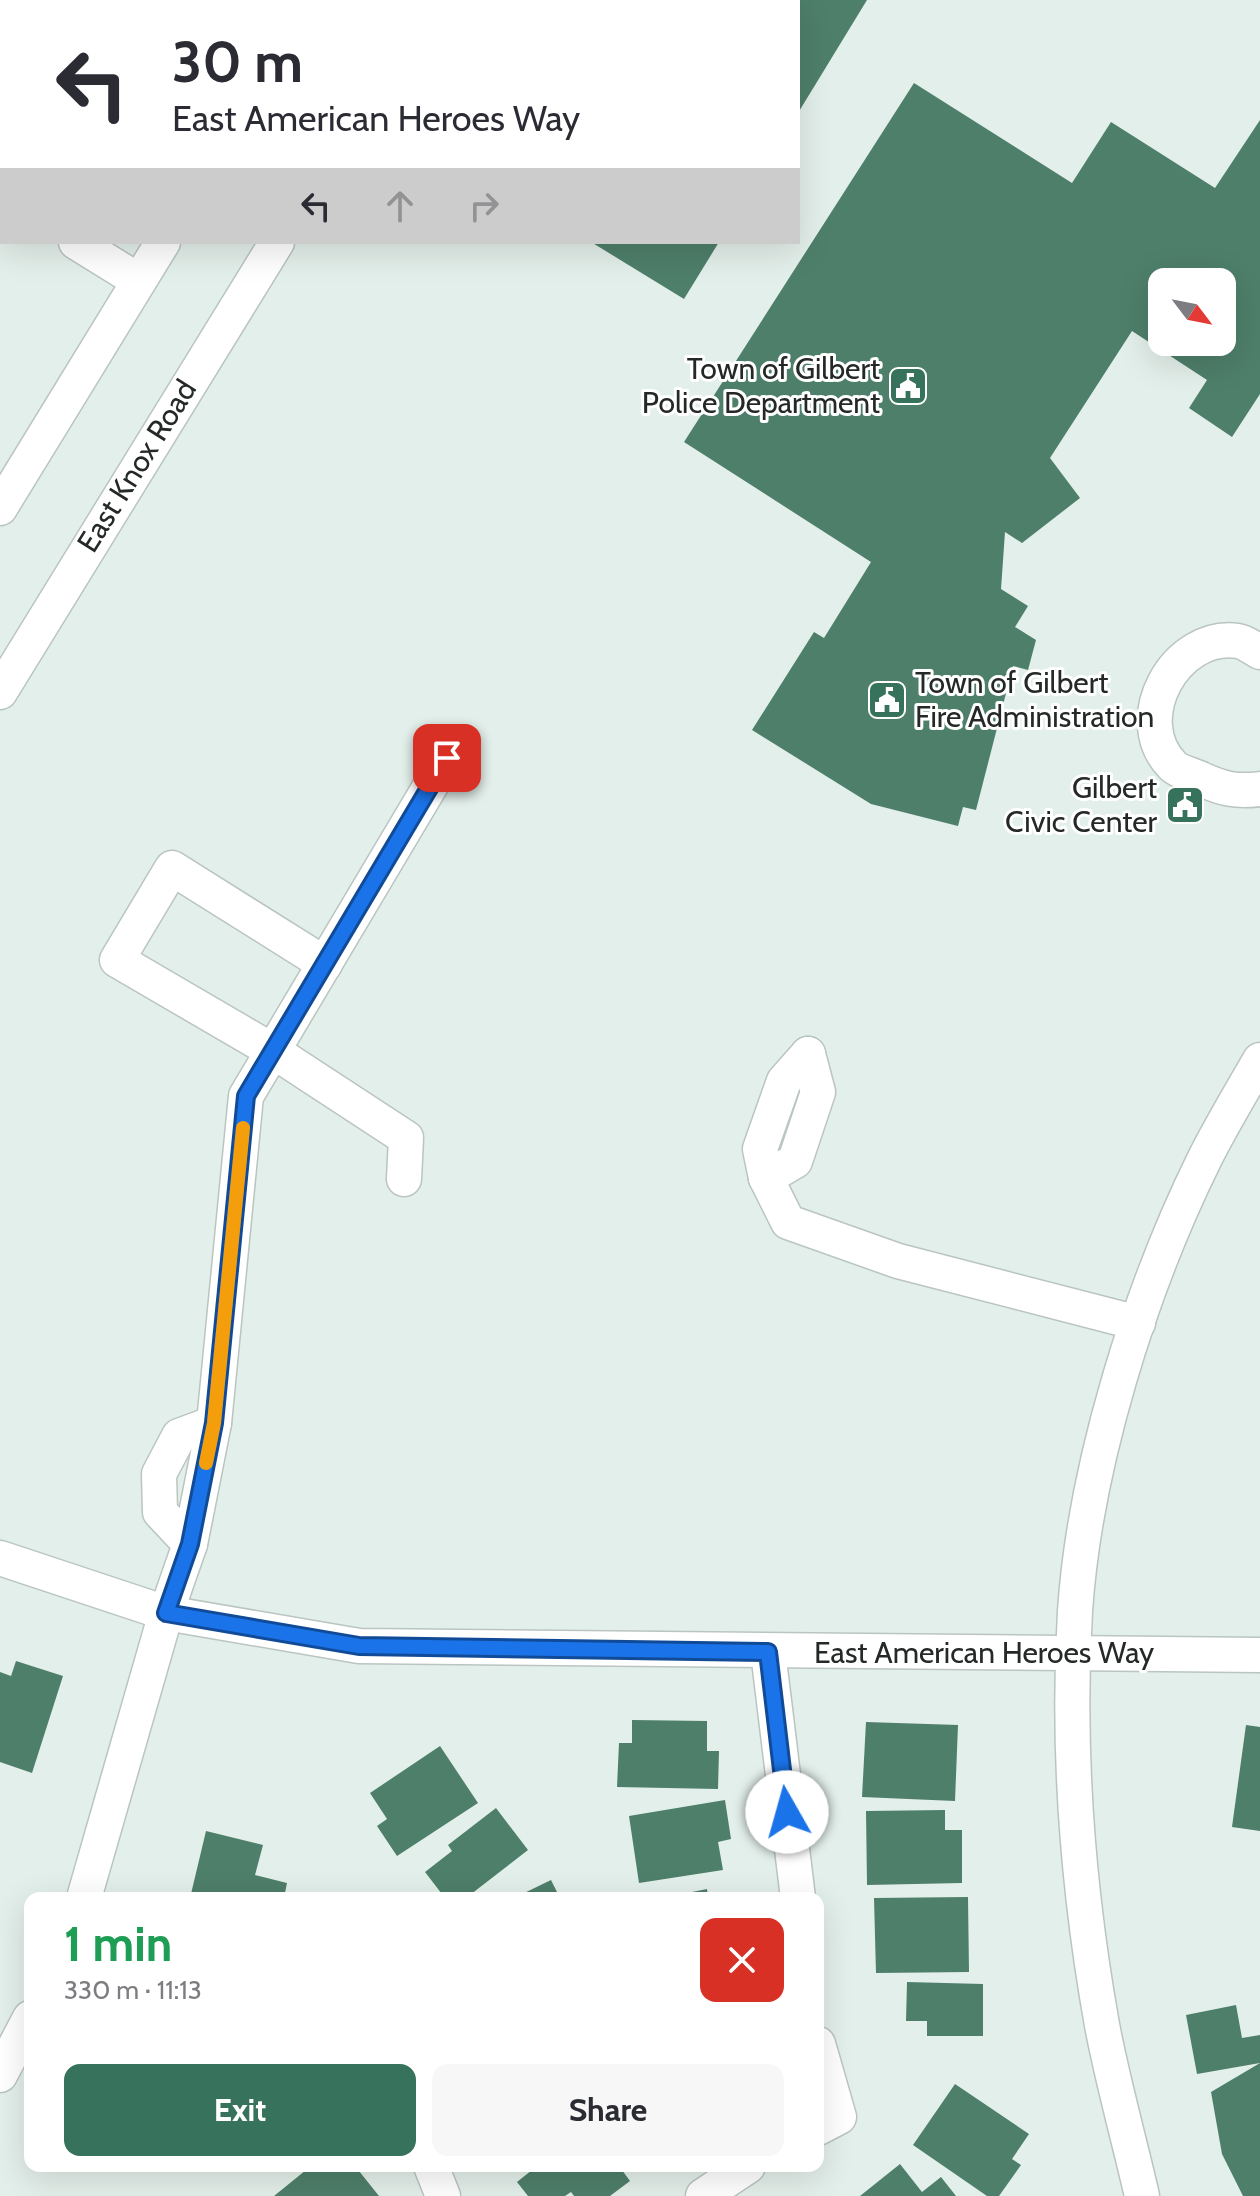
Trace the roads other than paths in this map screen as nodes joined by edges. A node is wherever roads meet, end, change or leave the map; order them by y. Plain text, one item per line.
1 (79, 244) edge
2 (162, 244) edge
3 (276, 244) edge
4 (139, 281) junction
5 (0, 508) edge
6 (1260, 652) edge
7 (0, 692) edge
8 (447, 758) dead end
9 (1260, 789) edge
10 (325, 964) junction
11 (273, 1051) junction
12 (1260, 1060) edge
13 (766, 1178) dead end
14 (404, 1179) dead end
15 (1138, 1323) junction
16 (0, 1558) edge
17 (166, 1613) junction
18 (768, 1652) junction
19 (1074, 1652) junction
20 (1260, 1655) edge
21 (86, 1892) edge
22 (797, 1892) edge
23 (24, 2029) edge
24 (824, 2065) edge
25 (0, 2075) edge
26 (824, 2125) edge
27 (433, 2172) edge
28 (739, 2172) edge
29 (443, 2196) edge
30 (703, 2196) edge
31 (1142, 2196) edge

1 - 4 street
2 - 4 street
3 - 7 street, East Knox Road
4 - 5 street
6 - 9 street
8 - 10 street
10 - 11 street
10 - 11 street
11 - 14 street
11 - 17 street
12 - 15 street
13 - 15 street
15 - 19 street
16 - 17 street, East American Heroes Way
17 - 18 street, East American Heroes Way
17 - 21 street
18 - 19 street, East American Heroes Way
18 - 22 street
19 - 20 street, East American Heroes Way
19 - 31 street
23 - 25 street
24 - 26 street
27 - 29 street
28 - 30 street

